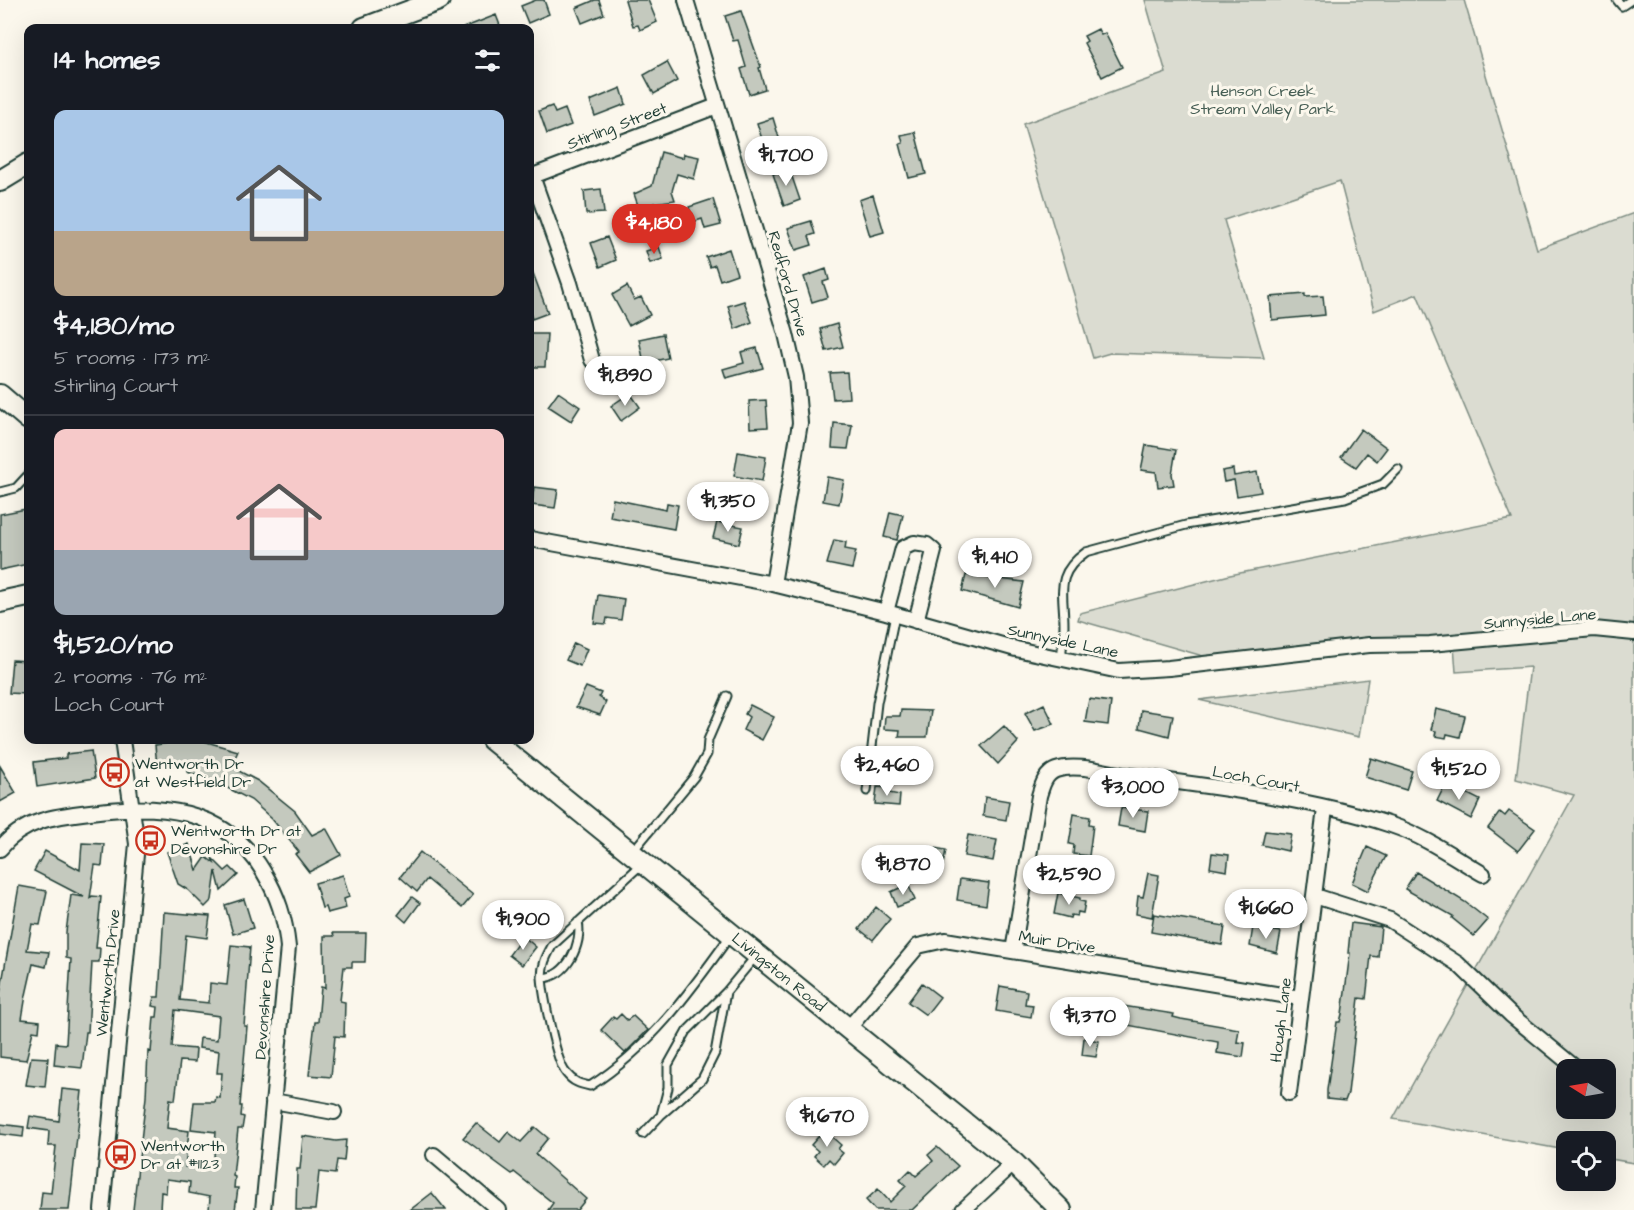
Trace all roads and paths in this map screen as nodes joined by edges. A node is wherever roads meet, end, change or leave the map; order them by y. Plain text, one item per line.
1 (439, 0) edge
2 (686, 0) edge
3 (1617, 0) edge
4 (1630, 0) edge
5 (375, 24) edge
6 (717, 106) junction
7 (24, 166) edge
8 (534, 175) edge
9 (0, 181) edge
10 (534, 184) edge
11 (592, 360) dead end
12 (0, 395) edge
13 (24, 416) edge
14 (1398, 470) dead end
15 (24, 479) edge
16 (0, 492) edge
17 (534, 540) edge
18 (773, 584) junction
19 (24, 597) edge
20 (0, 602) edge
21 (891, 613) junction
22 (916, 621) junction
23 (1634, 633) edge
24 (1061, 659) junction
25 (727, 696) dead end
26 (123, 744) edge
27 (497, 744) edge
28 (867, 791) dead end
29 (133, 808) junction
30 (1325, 808) junction
31 (0, 849) edge
32 (637, 857) junction
33 (1483, 874) dead end
34 (1315, 896) junction
35 (578, 922) junction
36 (731, 934) junction
37 (1012, 951) junction
38 (757, 955) junction
39 (542, 978) junction
40 (726, 992) junction
41 (1300, 998) junction
42 (848, 1029) junction
43 (1565, 1059) edge
44 (1289, 1093) dead end
45 (273, 1101) junction
46 (334, 1112) dead end
47 (661, 1115) junction
48 (643, 1134) dead end
49 (434, 1155) dead end
50 (1014, 1163) junction
51 (493, 1208) edge
52 (102, 1210) edge
53 (263, 1210) edge
54 (963, 1210) edge
55 (1061, 1210) edge

1 - 5 main road
2 - 6 street, Redford Drive
3 - 4 lane
6 - 8 street, Stirling Street
6 - 18 street, Redford Drive
7 - 9 main road
10 - 11 street
12 - 13 main road
14 - 24 lane
15 - 16 lane
17 - 18 street, Sunnyside Lane
18 - 21 street, Sunnyside Lane
19 - 20 main road
21 - 22 street, Sunnyside Lane
21 - 22 street
21 - 28 lane
22 - 24 street, Sunnyside Lane
23 - 24 street, Sunnyside Lane
25 - 32 lane
26 - 29 street, Wentworth Drive
27 - 32 main road, Livingston Road
29 - 31 street, Devonshire Drive
29 - 45 street, Devonshire Drive
29 - 52 street, Wentworth Drive
30 - 33 street, Loch Court
30 - 34 street, Hough Lane
30 - 37 street, Loch Court
32 - 35 lane
32 - 36 main road, Livingston Road
34 - 41 street, Hough Lane
34 - 43 street
35 - 39 lane
35 - 39 lane
36 - 38 main road, Livingston Road
36 - 39 lane
37 - 41 street, Muir Drive
37 - 42 street, Muir Drive
38 - 40 lane
38 - 42 main road, Livingston Road
40 - 47 lane
40 - 47 lane
41 - 44 street, Hough Lane
42 - 50 main road, Livingston Road
45 - 46 street
45 - 53 street, Devonshire Drive
47 - 48 lane
49 - 51 street
50 - 54 street
50 - 55 main road, Livingston Road

